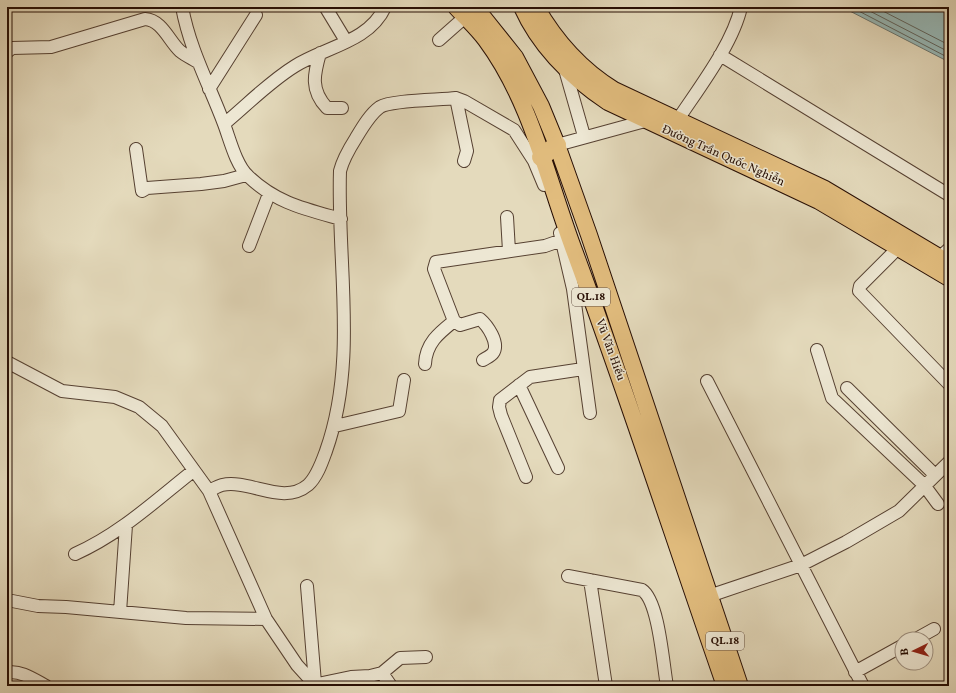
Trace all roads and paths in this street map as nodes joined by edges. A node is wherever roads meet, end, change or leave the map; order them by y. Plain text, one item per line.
1 (182, 7) edge
2 (385, 7) edge
3 (522, 7) edge
4 (536, 7) edge
5 (741, 7) edge
6 (326, 8) edge
7 (465, 10) edge
8 (256, 15) dead end
9 (439, 40) dead end
10 (346, 41) junction
11 (7, 52) edge
12 (320, 53) junction
13 (720, 55) junction
14 (196, 61) junction
15 (564, 66) junction
16 (209, 89) junction
17 (456, 98) junction
18 (342, 108) dead end
19 (645, 121) junction
20 (677, 121) junction
21 (224, 124) junction
22 (584, 136) junction
23 (556, 145) junction
24 (136, 149) dead end
25 (541, 157) junction
26 (464, 161) dead end
27 (246, 175) junction
28 (269, 194) junction
29 (949, 195) edge
30 (554, 206) junction
31 (507, 217) dead end
32 (341, 219) junction
33 (562, 240) junction
34 (902, 242) junction
35 (249, 246) dead end
36 (508, 251) junction
37 (945, 263) edge
38 (454, 321) junction
39 (817, 350) dead end
40 (482, 360) dead end
41 (7, 362) edge
42 (425, 364) dead end
43 (583, 369) junction
44 (404, 380) dead end
45 (707, 380) dead end
46 (949, 384) edge
47 (519, 385) junction
48 (847, 388) dead end
49 (590, 413) dead end
50 (335, 426) junction
51 (558, 468) dead end
52 (944, 470) edge
53 (193, 471) junction
54 (526, 477) dead end
55 (924, 485) junction
56 (208, 491) junction
57 (938, 504) dead end
58 (126, 526) junction
59 (75, 554) dead end
60 (801, 565) junction
61 (568, 576) dead end
62 (590, 580) junction
63 (308, 586) dead end
64 (709, 596) junction
65 (7, 600) edge
66 (120, 612) junction
67 (266, 619) junction
68 (934, 629) dead end
69 (930, 631) edge
70 (894, 650) edge
71 (426, 657) dead end
72 (9, 671) edge
73 (855, 672) junction
74 (382, 673) junction
75 (313, 685) edge
76 (46, 686) edge
77 (391, 686) edge
78 (606, 686) edge
79 (667, 686) edge
80 (725, 686) edge
81 (740, 686) edge
82 (863, 686) edge

1 - 14 street
2 - 10 street
3 - 15 main road, Đường Trần Quốc Nghiễn
4 - 20 main road, Đường Trần Quốc Nghiễn
5 - 13 street
6 - 10 street
7 - 9 street
7 - 23 main road, Vũ Văn Hiếu / QL.18
7 - 25 main road, Vũ Văn Hiếu / QL.18
8 - 16 street
10 - 12 street
11 - 14 street
12 - 18 street
12 - 21 street
13 - 20 street
13 - 29 street
14 - 16 street
15 - 19 main road, Đường Trần Quốc Nghiễn
15 - 22 street
16 - 21 street
17 - 26 street
17 - 30 street
17 - 32 street
19 - 22 street
19 - 34 main road, Đường Trần Quốc Nghiễn
20 - 34 main road, Đường Trần Quốc Nghiễn
21 - 27 street
22 - 23 street
23 - 25 highway
23 - 64 main road, Vũ Văn Hiếu / QL.18
24 - 27 street
25 - 30 main road, Vũ Văn Hiếu / QL.18
27 - 28 street
28 - 32 street
28 - 35 street
30 - 33 street
30 - 80 main road, Vũ Văn Hiếu / QL.18
31 - 36 street
32 - 50 street
33 - 36 street
33 - 43 street
34 - 37 main road, Đường Trần Quốc Nghiễn
34 - 46 street
36 - 38 street
38 - 40 street
38 - 42 street
39 - 55 street
41 - 53 street
43 - 47 street
43 - 49 street
44 - 50 street
45 - 60 street
47 - 51 street
47 - 54 street
48 - 52 street
50 - 56 street
52 - 55 street
53 - 56 street
53 - 58 street
55 - 57 street
55 - 60 street
56 - 67 street
58 - 59 street
58 - 66 street
60 - 64 street
60 - 73 street
61 - 62 street
62 - 78 street
62 - 79 street
63 - 75 street
64 - 81 main road, Vũ Văn Hiếu / QL.18
65 - 66 street
66 - 67 street
67 - 75 street
68 - 69 street
70 - 73 street
71 - 74 street
72 - 76 street
73 - 82 street
74 - 75 street
74 - 77 street

